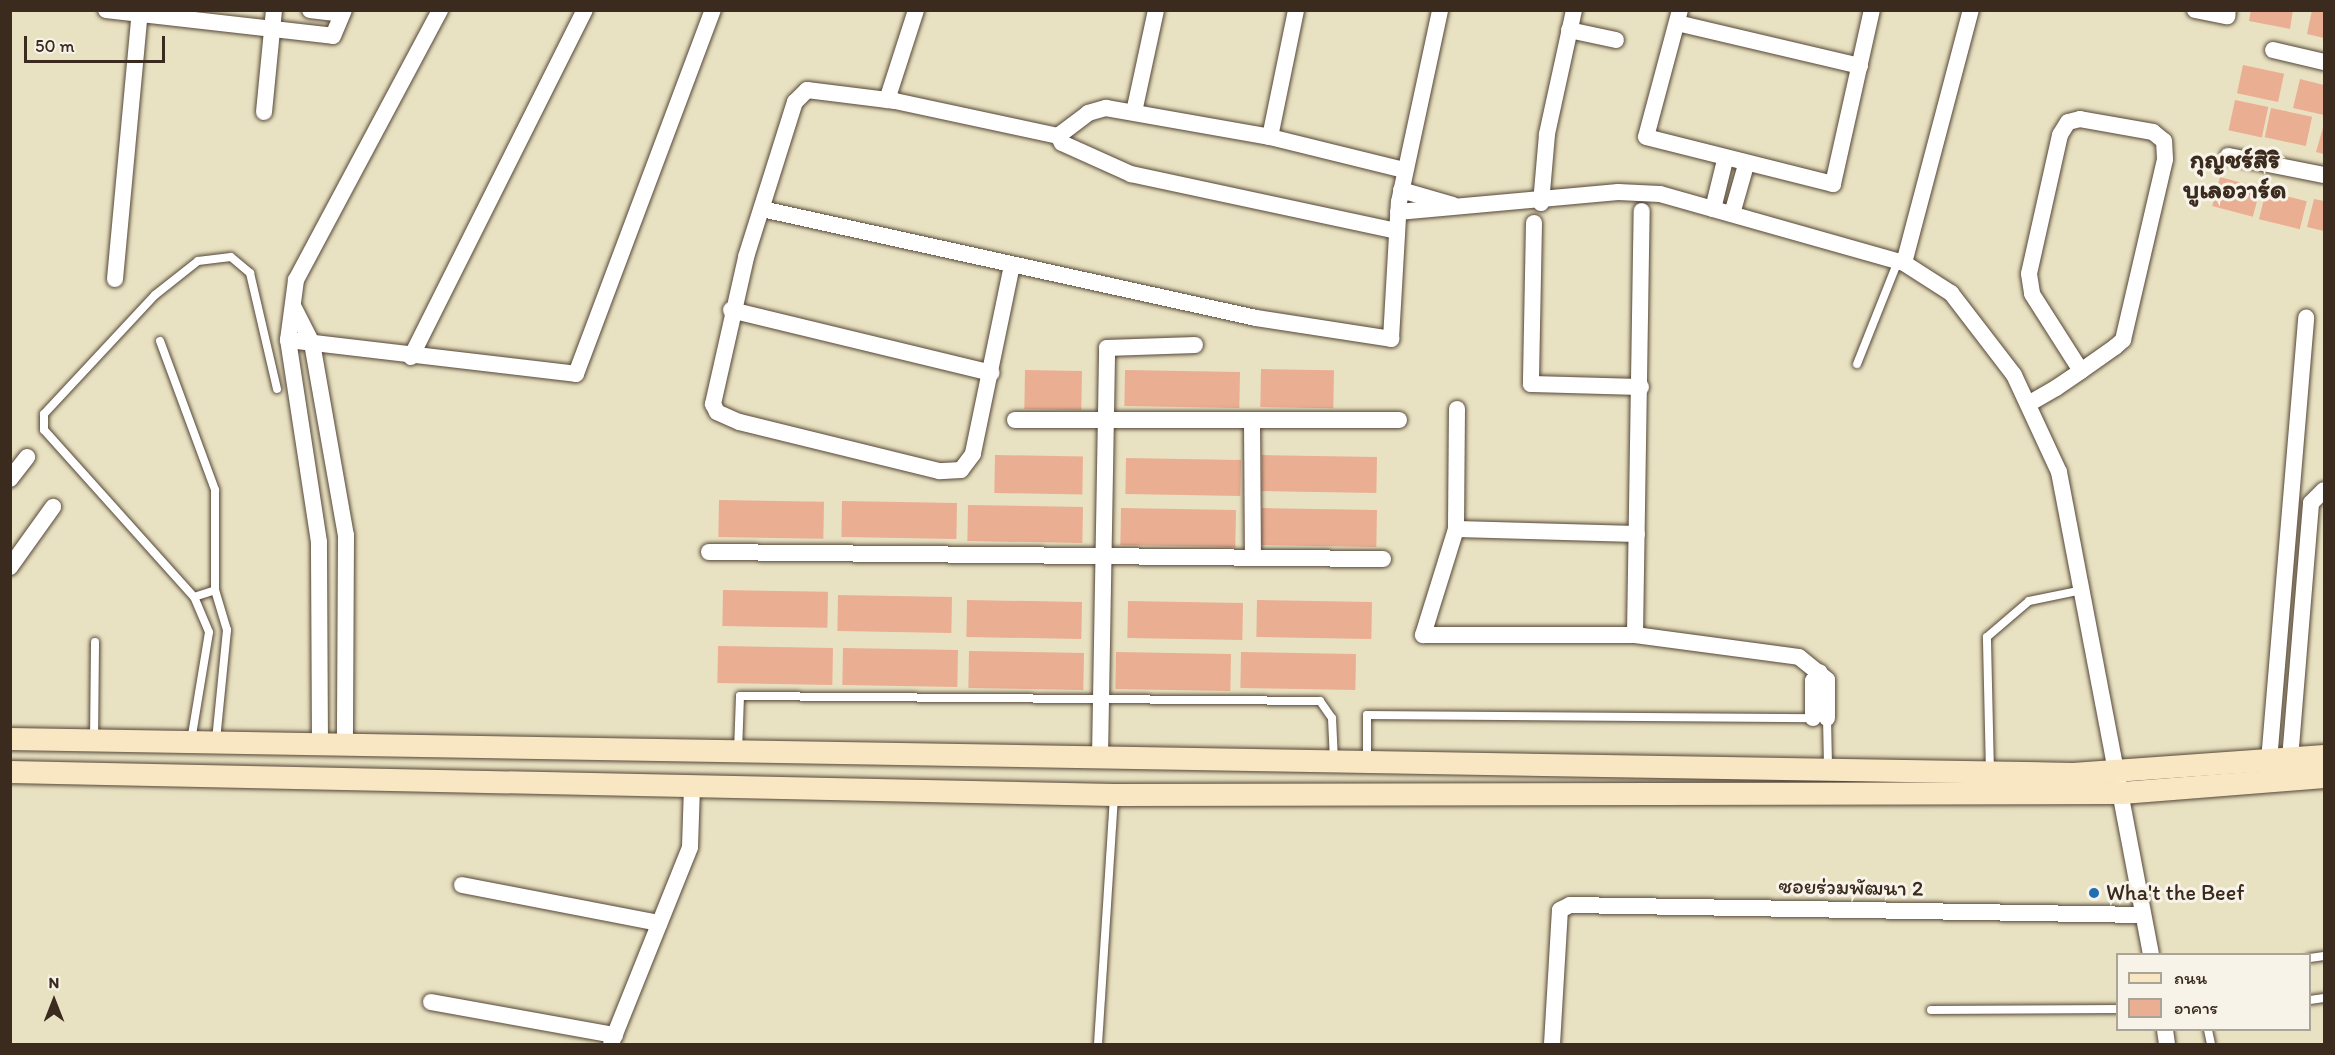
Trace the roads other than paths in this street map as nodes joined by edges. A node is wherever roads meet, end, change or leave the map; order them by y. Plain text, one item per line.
1 (106, 10) edge
2 (310, 10) edge
3 (440, 10) edge
4 (585, 10) edge
5 (713, 10) edge
6 (916, 10) edge
7 (1156, 10) edge
8 (1296, 10) edge
9 (1440, 10) edge
10 (1574, 10) edge
11 (1872, 10) edge
12 (1971, 10) edge
13 (2195, 10) edge
14 (2228, 10) edge
15 (140, 12) edge
16 (343, 12) edge
17 (1678, 16) edge
18 (272, 18) edge
19 (1569, 30) junction
20 (1616, 40) dead end
21 (2274, 50) dead end
22 (2325, 62) edge
23 (1860, 66) junction
24 (887, 100) junction
25 (264, 112) dead end
26 (1134, 112) junction
27 (1058, 136) junction
28 (1270, 137) junction
29 (2228, 156) dead end
30 (1725, 160) junction
31 (1746, 165) junction
32 (1404, 170) junction
33 (2325, 175) edge
34 (1401, 190) junction
35 (1541, 203) junction
36 (1466, 208) junction
37 (762, 209) junction
38 (1713, 209) junction
39 (1398, 212) junction
40 (1642, 212) dead end
41 (1732, 214) junction
42 (1534, 223) dead end
43 (1396, 231) junction
44 (1898, 261) junction
45 (1012, 266) junction
46 (115, 279) dead end
47 (294, 308) junction
48 (731, 310) junction
49 (2306, 318) dead end
50 (288, 340) junction
51 (160, 341) dead end
52 (312, 343) junction
53 (1195, 345) dead end
54 (411, 357) junction
55 (1857, 364) dead end
56 (2081, 371) junction
57 (991, 373) junction
58 (1641, 387) junction
59 (277, 389) dead end
60 (2030, 404) junction
61 (1457, 409) dead end
62 (1016, 420) dead end
63 (1252, 420) junction
64 (1399, 420) dead end
65 (1105, 421) junction
66 (27, 456) dead end
67 (10, 479) edge
68 (2325, 490) edge
69 (53, 507) dead end
70 (1456, 529) junction
71 (1637, 534) junction
72 (709, 552) dead end
73 (1106, 554) junction
74 (1253, 557) junction
75 (1383, 559) dead end
76 (10, 567) edge
77 (215, 590) junction
78 (2082, 590) junction
79 (194, 597) junction
80 (1635, 635) junction
81 (95, 642) dead end
82 (1105, 699) junction
83 (1820, 717) junction
84 (10, 740) edge
85 (94, 740) junction
86 (191, 742) junction
87 (216, 742) junction
88 (320, 744) junction
89 (345, 744) junction
90 (738, 752) junction
91 (886, 754) junction
92 (2325, 756) edge
93 (1100, 757) junction
94 (2280, 760) junction
95 (1334, 762) junction
96 (1367, 762) junction
97 (1828, 771) junction
98 (10, 772) edge
99 (1990, 773) junction
100 (2325, 777) edge
101 (2120, 783) junction
102 (692, 788) junction
103 (886, 791) junction
104 (1114, 795) junction
105 (462, 885) dead end
106 (2143, 915) junction
107 (659, 923) junction
108 (2151, 953) edge
109 (431, 1002) dead end
110 (2116, 1009) edge
111 (1931, 1010) dead end
112 (613, 1040) edge
113 (1098, 1044) edge
114 (1552, 1044) edge

1 - 15 street
2 - 16 street
3 - 47 street
4 - 54 street
5 - 54 street
6 - 24 street
7 - 26 street
8 - 28 street
9 - 32 street
10 - 19 street
11 - 23 street
12 - 44 street
13 - 14 street
15 - 18 street
15 - 46 street
16 - 18 street
17 - 23 street
17 - 30 street
18 - 25 street
19 - 20 street
19 - 35 street
21 - 22 street
23 - 31 street
24 - 27 street
24 - 37 street
26 - 27 street
26 - 28 street
27 - 43 street
28 - 32 street
29 - 33 street
30 - 31 street
30 - 38 street
31 - 41 street
32 - 34 street
34 - 36 street
34 - 39 street
35 - 36 street
35 - 38 street
36 - 39 street
37 - 45 street
37 - 48 street
38 - 41 street
39 - 43 street
40 - 58 street
41 - 44 street
42 - 58 street
43 - 45 street
44 - 55 lane
44 - 60 street
45 - 57 street
47 - 50 street
47 - 52 street
48 - 57 street
48 - 57 street
49 - 94 street
50 - 52 street
50 - 88 street
51 - 77 lane
52 - 54 street
52 - 89 street
53 - 65 street
56 - 56 street
56 - 60 street
58 - 71 street
59 - 79 lane
60 - 78 street
61 - 70 street
62 - 65 street
63 - 64 street
63 - 65 street
63 - 74 street
65 - 73 street
66 - 67 street
68 - 94 street
69 - 76 street
70 - 71 street
70 - 80 street
71 - 80 street
72 - 73 street
73 - 74 street
73 - 82 street
74 - 75 street
77 - 79 lane
77 - 87 lane
78 - 99 lane
78 - 101 street
79 - 86 lane
80 - 83 street
81 - 85 lane
82 - 90 lane
82 - 93 street
82 - 95 lane
83 - 96 lane
83 - 97 lane
84 - 85 street
85 - 86 street
86 - 87 street
87 - 88 street
88 - 89 street
89 - 90 street
90 - 91 street
91 - 93 street
91 - 103 street
92 - 94 street
93 - 95 street
94 - 101 street
95 - 96 street
96 - 97 street
97 - 99 street
98 - 102 street
99 - 101 street
100 - 101 street
101 - 104 street
101 - 106 street
102 - 103 street
102 - 107 street
103 - 104 street
104 - 113 lane
105 - 107 street
106 - 108 street
106 - 114 street, ซอยร่วมพัฒนา 2
107 - 112 street
109 - 112 street
110 - 111 lane

